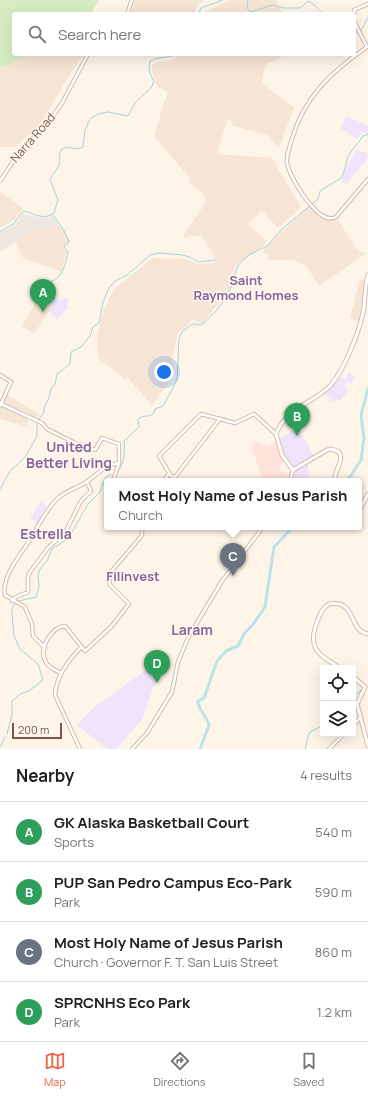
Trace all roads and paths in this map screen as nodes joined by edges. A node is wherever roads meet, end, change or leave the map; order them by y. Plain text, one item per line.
1 (132, 0) edge
2 (368, 4) edge
3 (128, 12) edge
4 (354, 12) edge
5 (356, 25) edge
6 (367, 47) edge
7 (356, 54) edge
8 (87, 56) edge
9 (354, 56) edge
10 (368, 179) edge
11 (0, 181) edge
12 (368, 275) edge
13 (0, 375) edge
14 (0, 405) edge
15 (219, 420) junction
16 (276, 434) junction
17 (119, 463) junction
18 (293, 470) junction
19 (170, 474) junction
20 (115, 478) edge
21 (166, 478) edge
22 (291, 478) edge
23 (335, 478) edge
24 (87, 482) junction
25 (368, 494) edge
26 (362, 505) edge
27 (142, 530) edge
28 (261, 530) edge
29 (14, 601) junction
30 (368, 634) edge
31 (81, 647) junction
32 (45, 648) junction
33 (336, 665) edge
34 (61, 674) junction
35 (356, 678) edge
36 (360, 718) junction
37 (356, 722) edge
38 (341, 737) edge
39 (368, 746) edge
40 (80, 749) edge
41 (132, 749) edge
42 (329, 749) edge

1 - 3 street
2 - 4 street
5 - 6 street
6 - 7 street
8 - 11 street, Narra Road
9 - 10 street
12 - 16 main road
13 - 14 street
14 - 17 street
15 - 16 street
15 - 19 street
15 - 19 street
16 - 18 main road
17 - 20 street
17 - 24 street
18 - 22 street
18 - 23 main road
19 - 21 street
24 - 29 street
24 - 29 street
25 - 26 main road
27 - 31 street
28 - 41 street
29 - 32 street
30 - 33 main road
31 - 32 street
31 - 34 street
32 - 34 street
34 - 40 street
35 - 36 main road
36 - 37 street
36 - 39 main road
38 - 42 street

